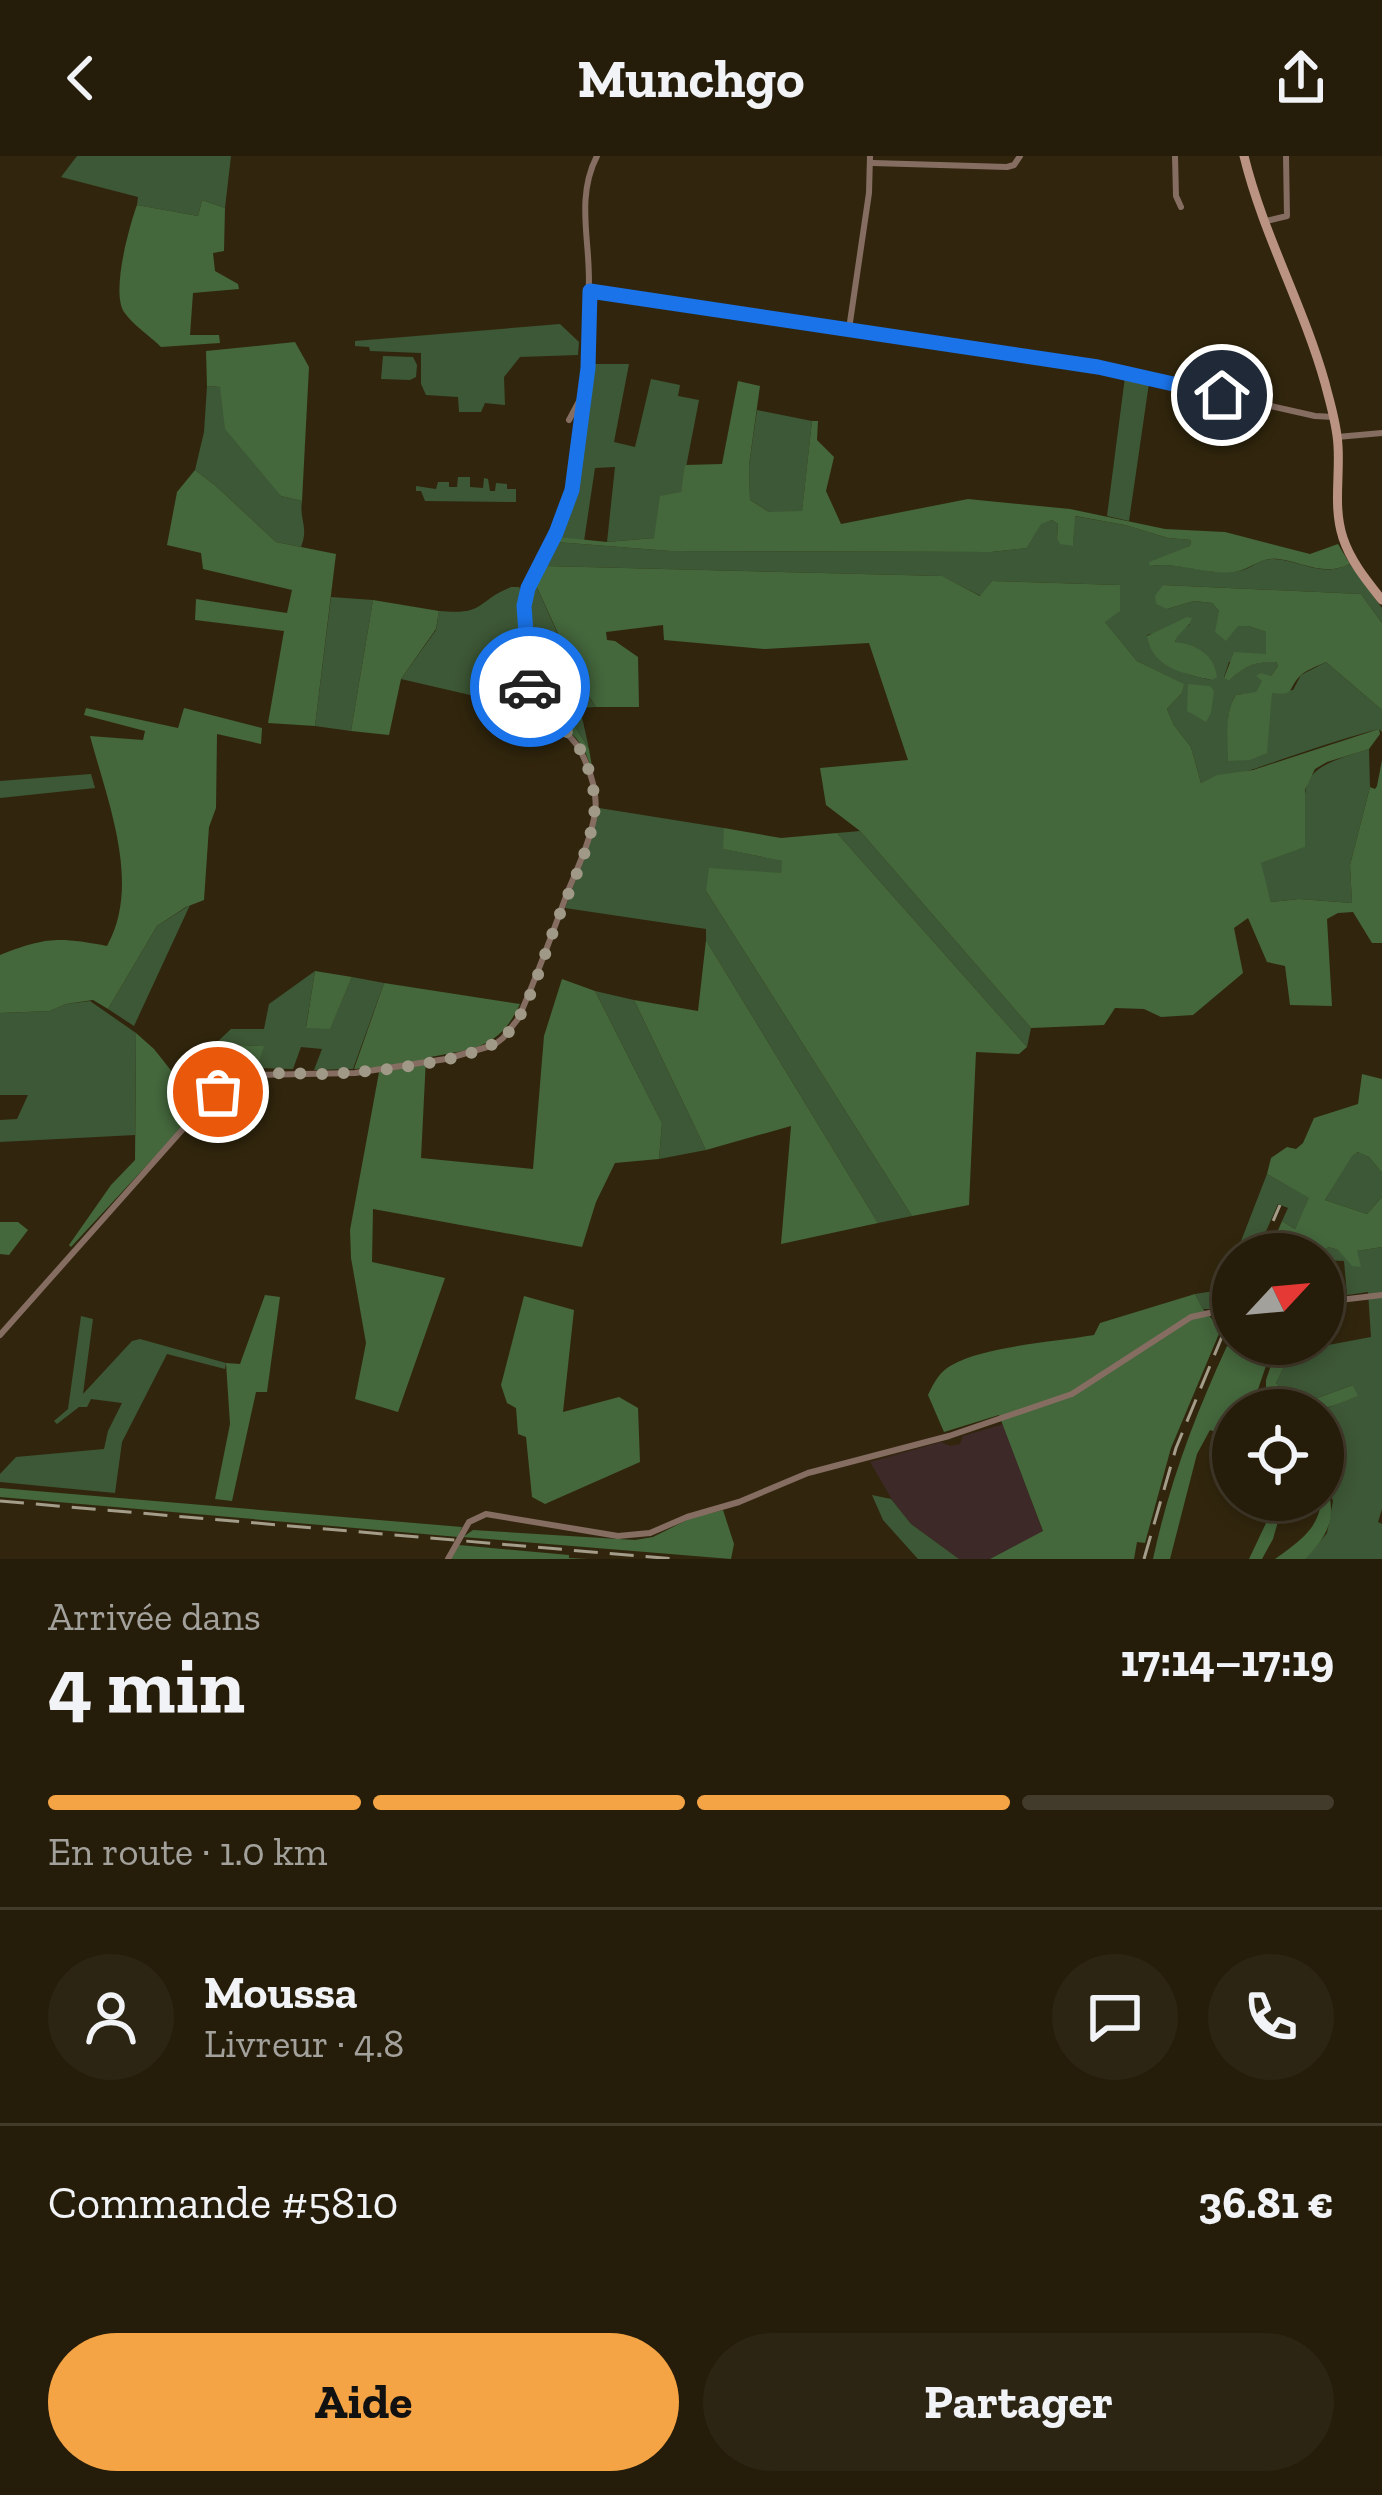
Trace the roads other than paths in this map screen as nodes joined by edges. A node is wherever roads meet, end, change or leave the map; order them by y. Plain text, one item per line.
1 (597, 156) edge
2 (1020, 156) edge
3 (1175, 156) edge
4 (1244, 156) edge
5 (1286, 156) edge
6 (871, 159) edge
7 (1181, 207) dead end
8 (1262, 221) junction
9 (590, 291) junction
10 (849, 329) junction
11 (585, 388) junction
12 (1334, 417) junction
13 (569, 420) dead end
14 (1382, 434) edge
15 (1337, 437) junction
16 (1382, 601) edge
17 (1382, 1295) edge
18 (1344, 1300) edge
19 (1212, 1312) edge
20 (0, 1335) edge
21 (448, 1559) edge

1 - 9 street
2 - 6 street
3 - 7 street
4 - 8 main road
5 - 8 street
6 - 10 street
8 - 12 main road
9 - 10 street
9 - 11 street
10 - 12 street
11 - 13 street
11 - 20 street
12 - 15 main road
14 - 15 street
15 - 16 main road
17 - 18 street
19 - 21 street

